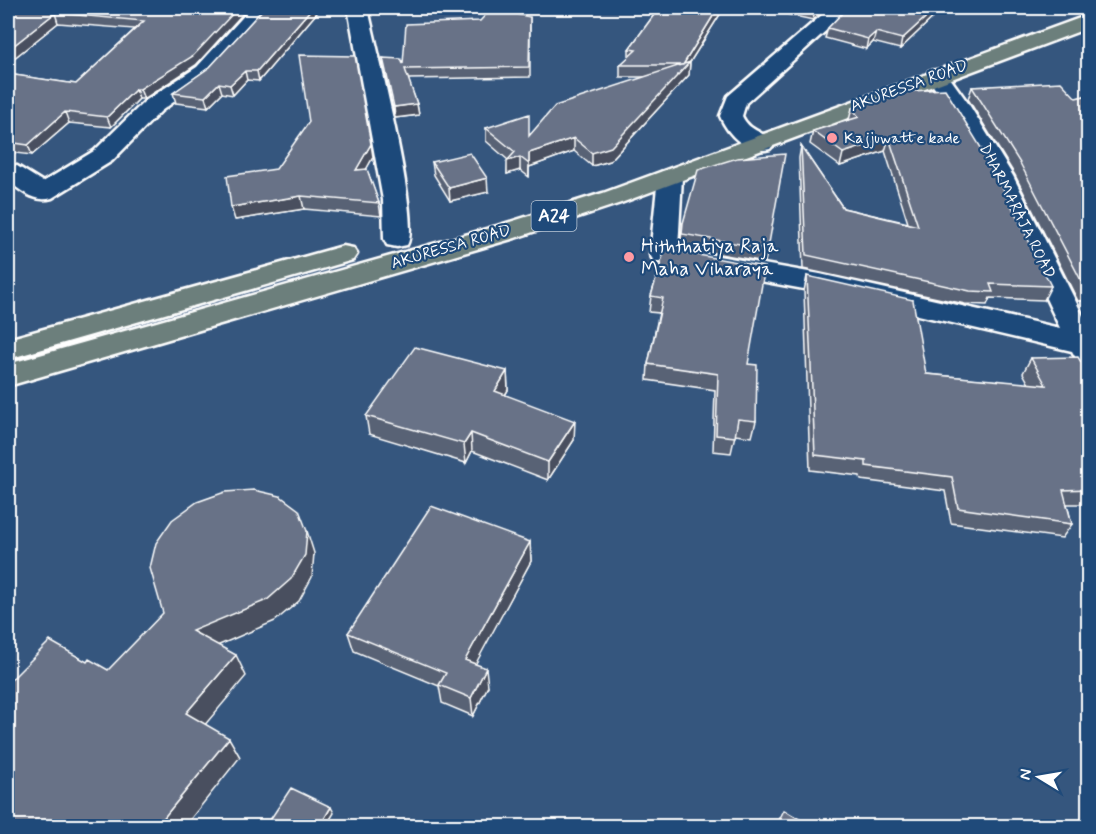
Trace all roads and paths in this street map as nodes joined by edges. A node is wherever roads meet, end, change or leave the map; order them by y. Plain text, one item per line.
1 (261, 8) edge
2 (358, 8) edge
3 (842, 8) edge
4 (1081, 8) edge
5 (1089, 21) edge
6 (937, 76) junction
7 (737, 130) junction
8 (762, 144) junction
9 (8, 171) edge
10 (670, 177) junction
11 (397, 239) junction
12 (132, 325) junction
13 (1087, 348) edge
14 (8, 349) edge
15 (8, 375) edge

1 - 9 street
2 - 11 street
3 - 7 street
4 - 7 highway, AKURESSA ROAD / A24
5 - 6 highway, AKURESSA ROAD / A24
6 - 8 highway, AKURESSA ROAD / A24
6 - 13 street, DHARMARAJA ROAD
7 - 8 street
7 - 11 highway, AKURESSA ROAD / A24
8 - 10 highway, AKURESSA ROAD / A24
10 - 12 highway, AKURESSA ROAD / A24
10 - 13 street
11 - 12 highway, AKURESSA ROAD / A24
12 - 14 highway, AKURESSA ROAD / A24
12 - 15 highway, AKURESSA ROAD / A24

